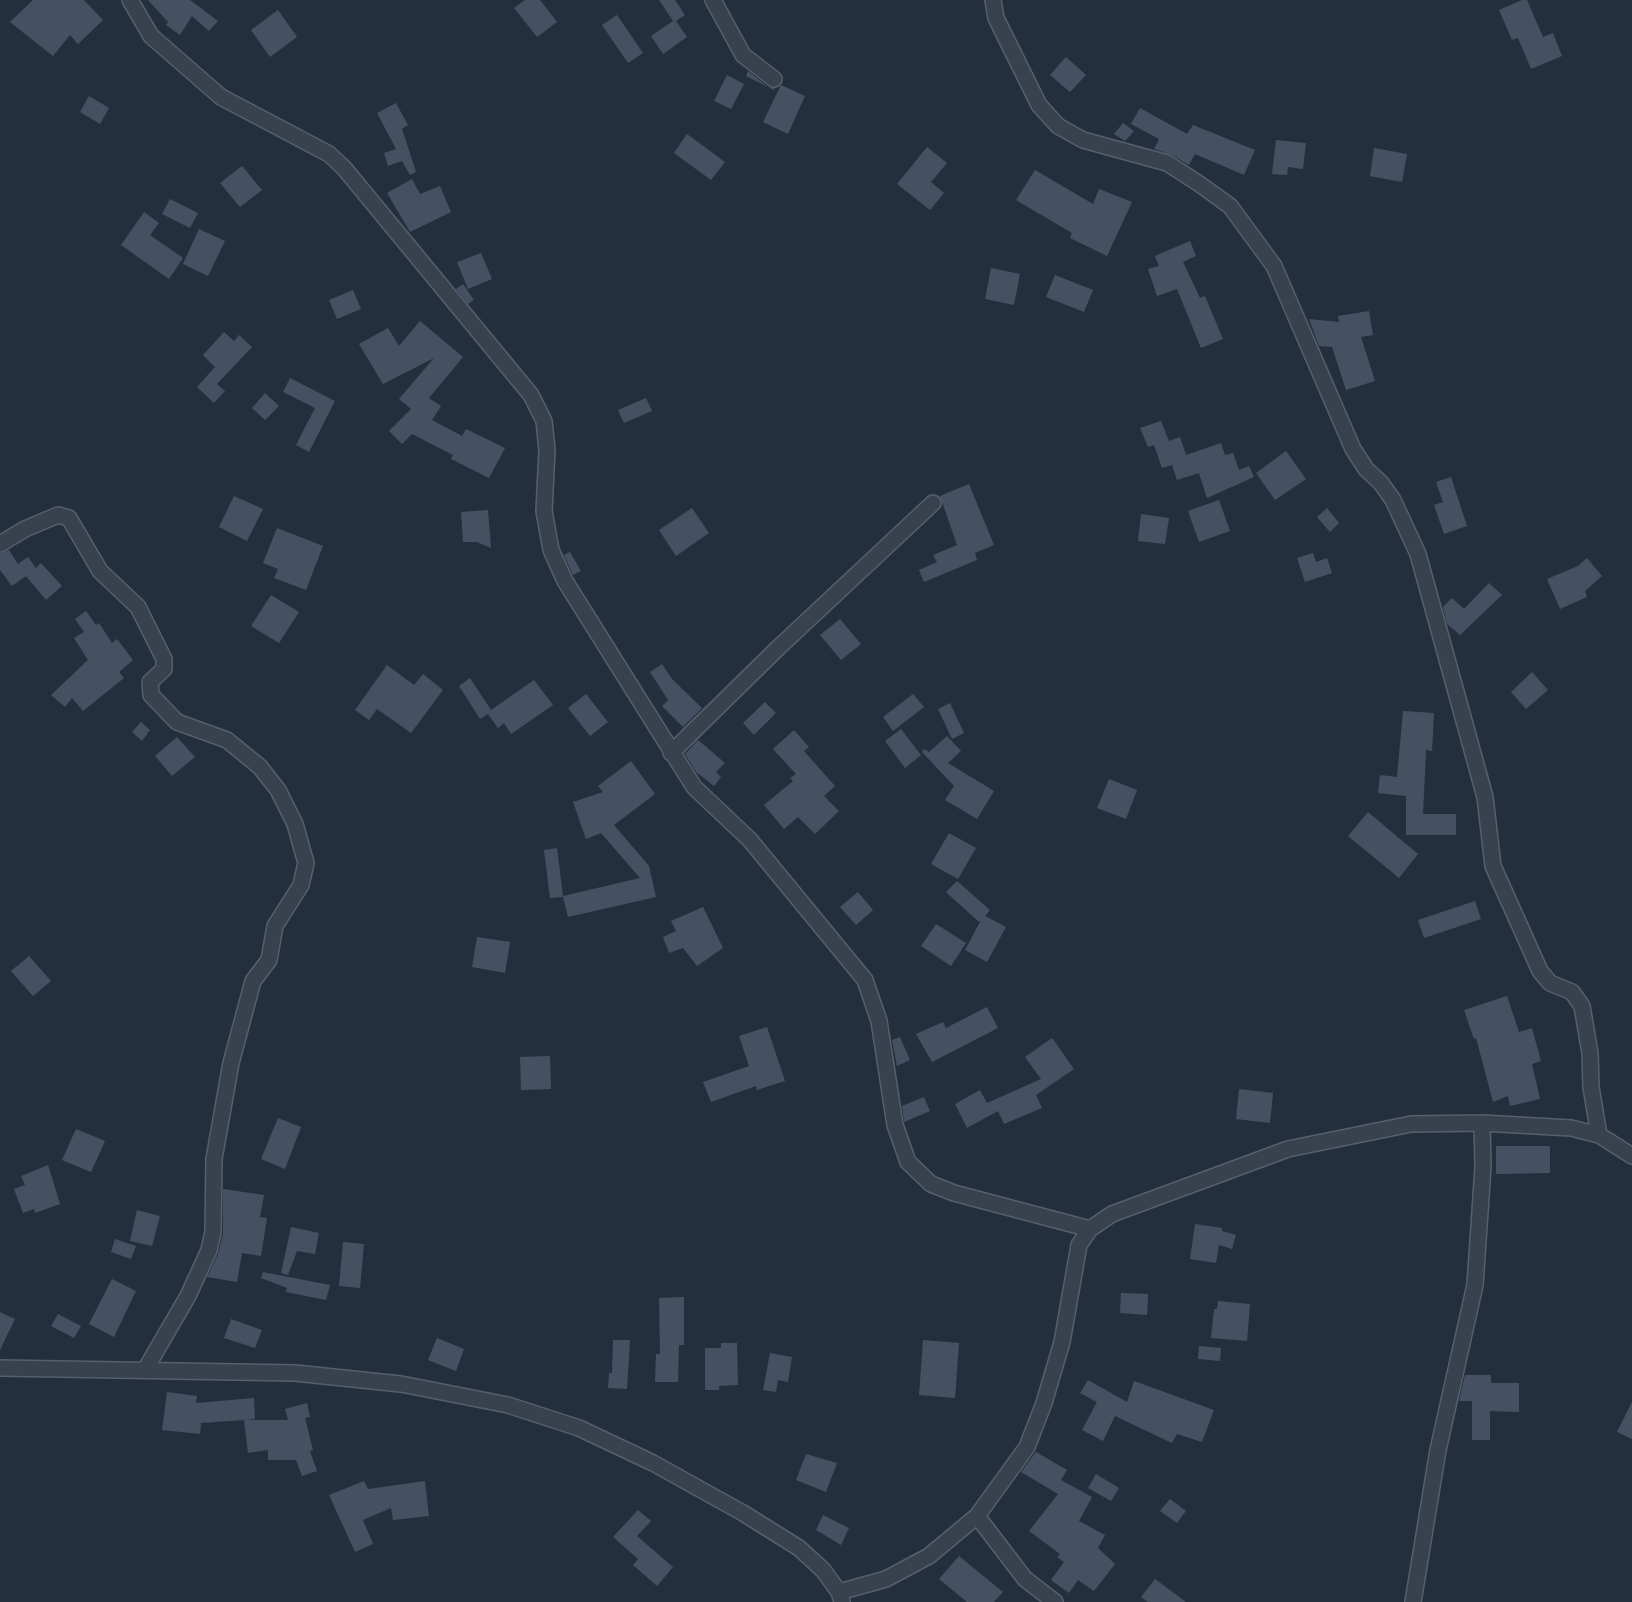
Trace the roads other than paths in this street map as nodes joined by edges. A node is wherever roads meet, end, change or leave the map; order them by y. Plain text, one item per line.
1 (130, 0) edge
2 (713, 0) edge
3 (993, 0) edge
4 (774, 79) dead end
5 (933, 503) dead end
6 (0, 544) edge
7 (672, 753) junction
8 (1482, 1123) junction
9 (1599, 1135) junction
10 (1632, 1156) edge
11 (1090, 1229) junction
12 (0, 1368) edge
13 (145, 1370) junction
14 (977, 1516) junction
15 (841, 1597) edge
16 (1055, 1602) edge
17 (1413, 1602) edge

1 - 7 street
2 - 4 street
3 - 9 street
5 - 7 street
6 - 13 street
7 - 11 street
8 - 9 street
8 - 11 street
8 - 17 street
9 - 10 street
11 - 14 street
12 - 13 street
13 - 15 street
14 - 15 street
14 - 16 street

